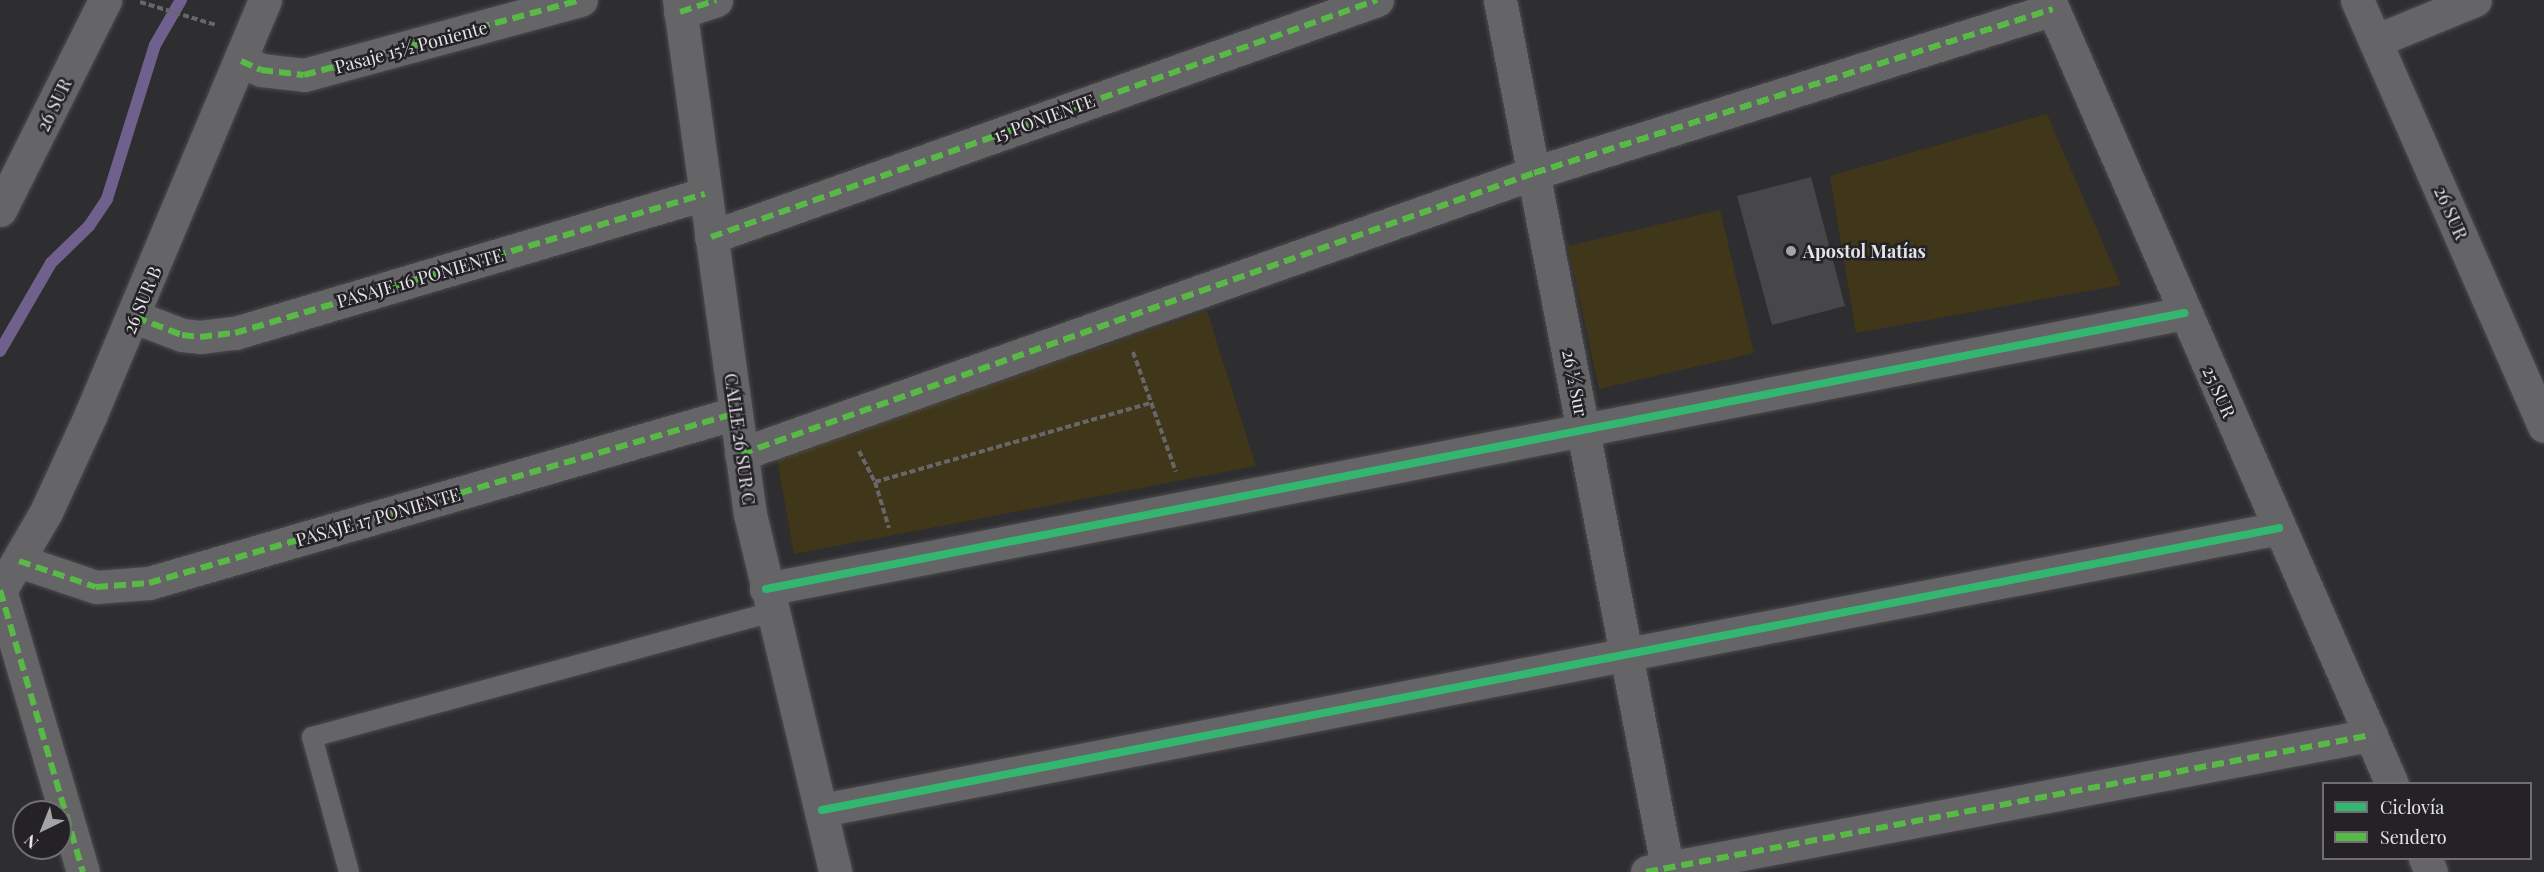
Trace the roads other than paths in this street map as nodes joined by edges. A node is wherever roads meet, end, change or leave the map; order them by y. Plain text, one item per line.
1 (105, 0) edge
2 (265, 0) edge
3 (581, 0) edge
4 (716, 0) edge
5 (1377, 0) edge
6 (1500, 0) edge
7 (2357, 0) edge
8 (2475, 0) edge
9 (2051, 5) edge
10 (679, 6) edge
11 (2375, 41) junction
12 (246, 48) junction
13 (1534, 173) junction
14 (705, 194) junction
15 (0, 210) edge
16 (711, 237) junction
17 (2184, 314) junction
18 (135, 316) junction
19 (736, 413) junction
20 (2544, 426) edge
21 (1584, 429) junction
22 (741, 454) junction
23 (2279, 528) junction
24 (19, 561) junction
25 (0, 590) edge
26 (769, 601) junction
27 (1627, 654) junction
28 (2371, 735) junction
29 (2392, 782) edge
30 (822, 810) junction
31 (1661, 871) edge
32 (83, 872) edge
33 (349, 872) edge
34 (835, 872) edge

1 - 15 street, 26 SUR
2 - 12 street, 26 SUR B
3 - 12 street, Pasaje 15½ Poniente
4 - 10 street
5 - 16 street, 15 PONIENTE
6 - 13 street, 26 ½ Sur
7 - 11 street, 26 SUR
8 - 11 street
9 - 13 street
9 - 17 street, 25 SUR
10 - 14 street, CALLE 26 SUR C
11 - 20 street, 26 SUR
12 - 18 street, 26 SUR B
13 - 21 street, 26 ½ Sur
13 - 22 street
14 - 16 street, CALLE 26 SUR C
14 - 18 street, PASAJE 16 PONIENTE
16 - 19 street, CALLE 26 SUR C
17 - 21 street
17 - 23 street, 25 SUR
18 - 24 street, 26 SUR B
19 - 22 street, CALLE 26 SUR C
19 - 24 street, PASAJE 17 PONIENTE
21 - 26 street
21 - 27 street, 26 ½ Sur
22 - 26 street, CALLE 26 SUR C
23 - 27 street
23 - 28 street, 25 SUR
24 - 25 street, 26 SUR B
25 - 32 street
26 - 30 street, CALLE 26 SUR C
26 - 33 lane
27 - 30 street
27 - 31 street, 26 ½ Sur
28 - 29 street, 25 SUR
28 - 31 street
30 - 34 street, CALLE 26 SUR C

